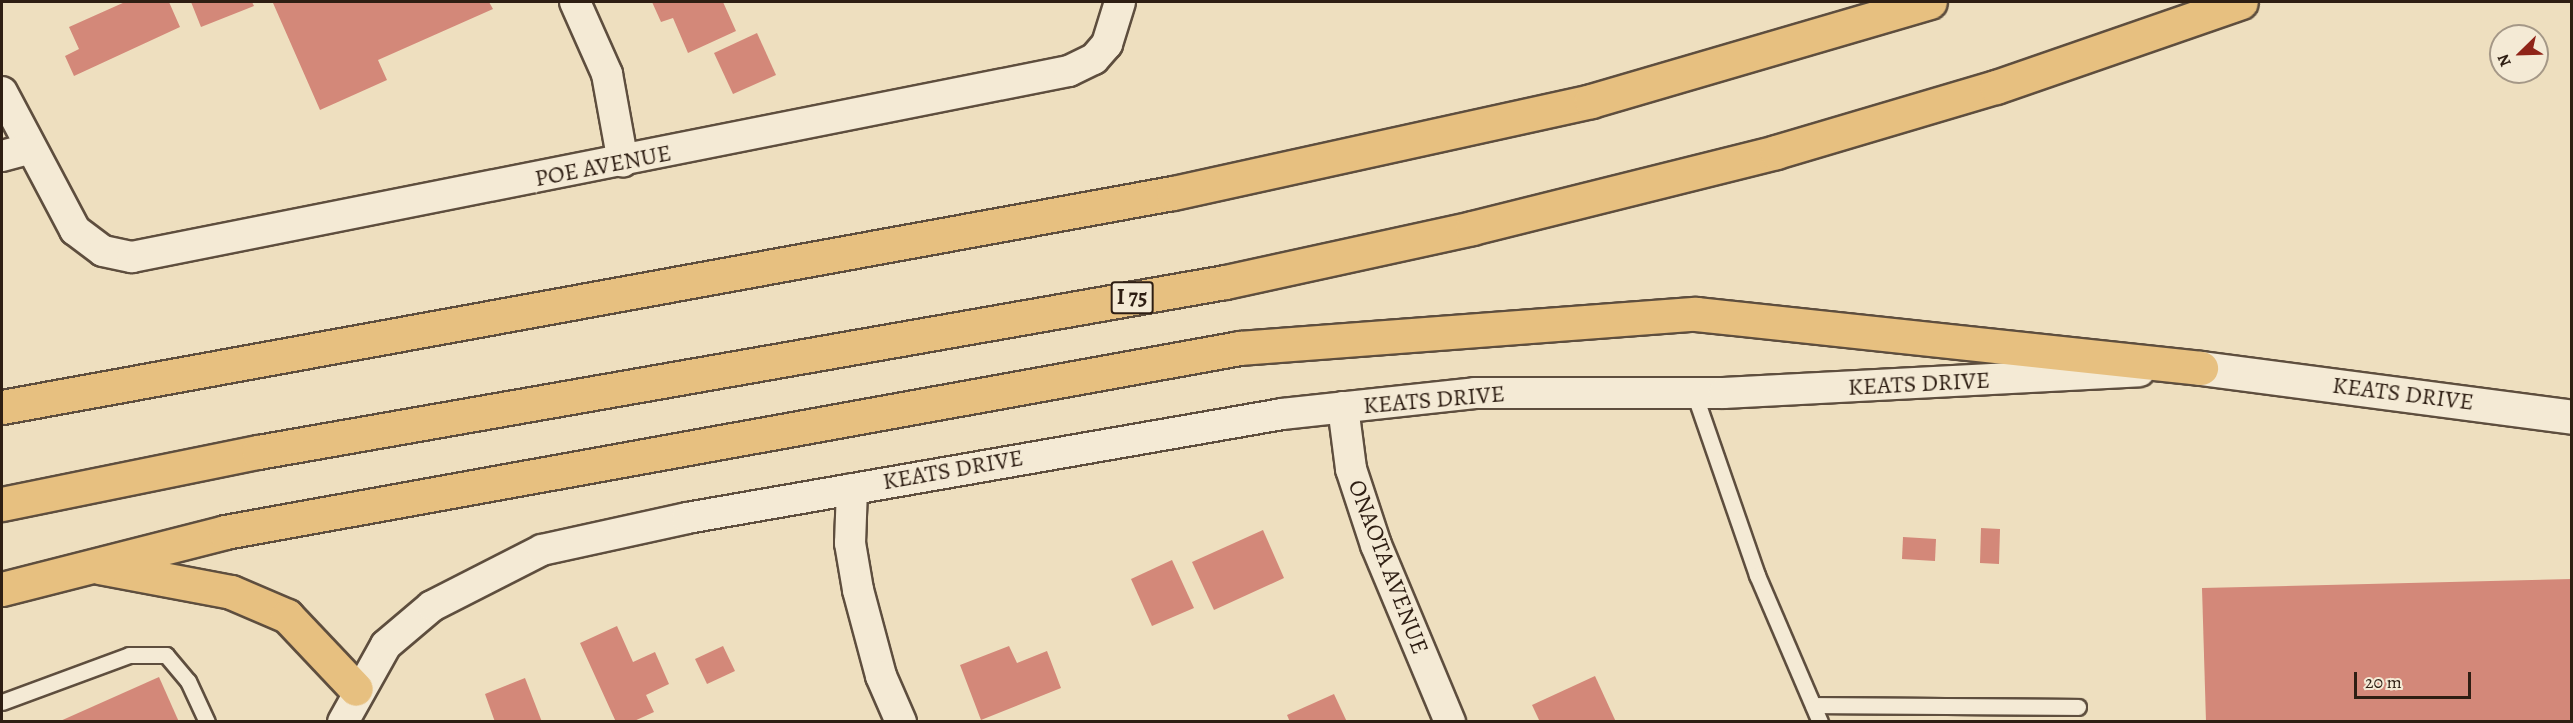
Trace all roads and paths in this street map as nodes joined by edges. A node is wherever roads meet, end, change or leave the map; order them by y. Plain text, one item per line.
1 (575, 2) edge
2 (1120, 2) edge
3 (1930, 2) edge
4 (2241, 2) edge
5 (2, 92) edge
6 (15, 153) edge
7 (623, 162) junction
8 (2201, 368) junction
9 (1694, 393) junction
10 (2, 407) edge
11 (1343, 407) junction
12 (2571, 417) edge
13 (852, 489) junction
14 (2, 504) edge
15 (89, 565) junction
16 (2, 588) edge
17 (356, 689) junction
18 (2, 702) edge
19 (1813, 705) junction
20 (2078, 707) dead end
21 (207, 722) edge
22 (342, 722) edge
23 (901, 722) edge
24 (1450, 722) edge
25 (1820, 722) edge

1 - 7 street
2 - 7 street, POE AVENUE
3 - 10 highway
4 - 14 highway, I 75
5 - 6 street
6 - 7 street, POE AVENUE
8 - 9 street, KEATS DRIVE
8 - 12 main road, KEATS DRIVE
8 - 15 highway
9 - 11 street, KEATS DRIVE
9 - 19 lane
11 - 13 street, KEATS DRIVE
11 - 24 street, ONAOTA AVENUE
13 - 17 street, KEATS DRIVE
13 - 23 street
15 - 16 highway
15 - 17 highway
17 - 22 street, KEATS DRIVE
18 - 21 lane
19 - 20 lane
19 - 25 lane

